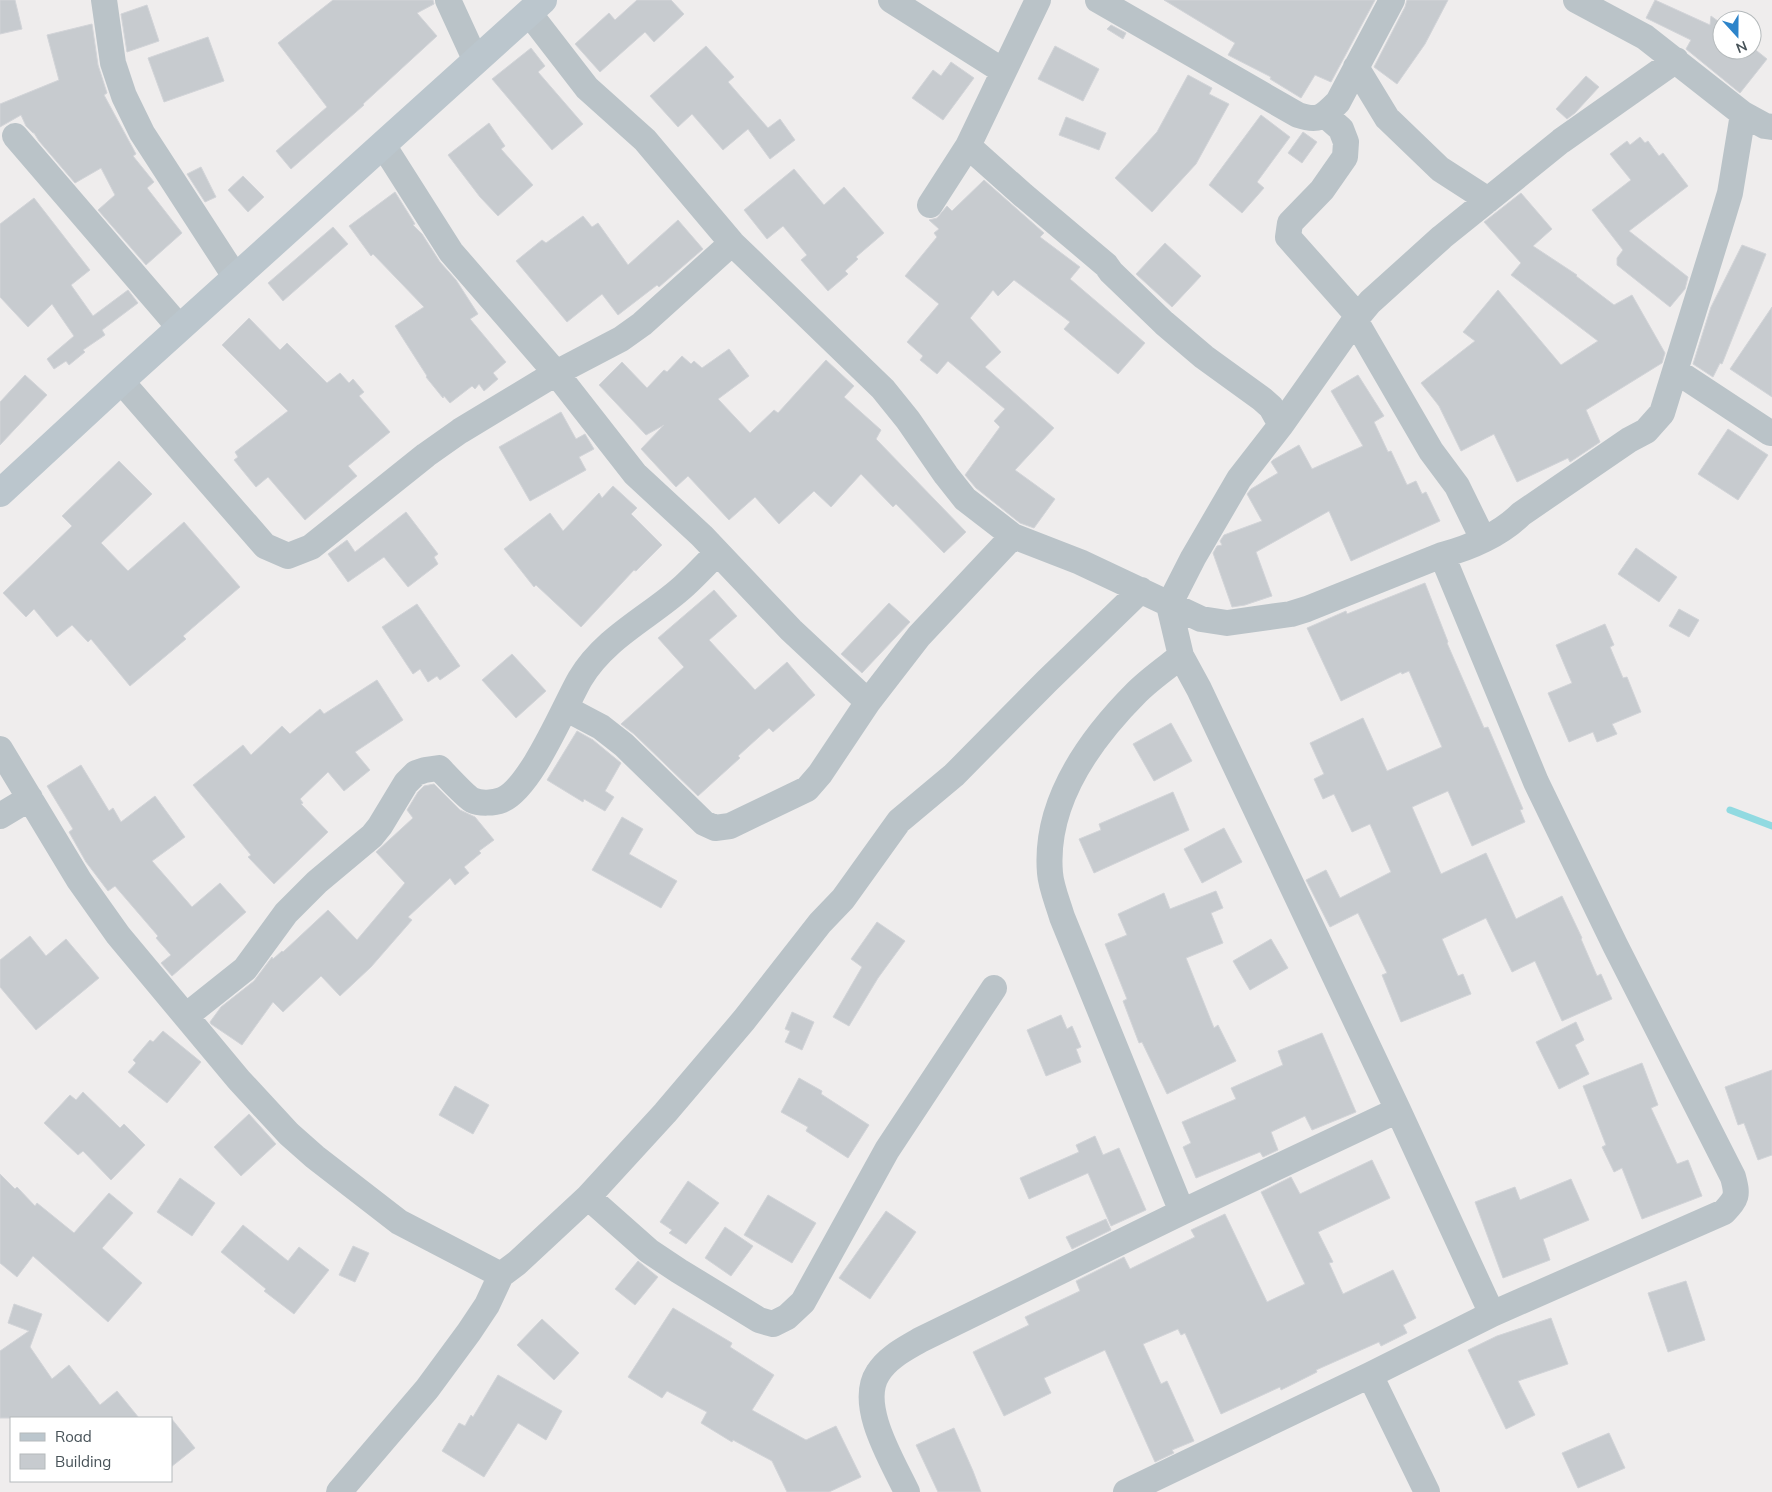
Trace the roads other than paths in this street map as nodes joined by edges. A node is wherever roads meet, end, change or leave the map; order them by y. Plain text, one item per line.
1 (448, 0) edge
2 (891, 0) edge
3 (1038, 0) edge
4 (1098, 0) edge
5 (1392, 0) edge
6 (1576, 0) edge
7 (110, 2) edge
8 (536, 7) edge
9 (1676, 60) junction
10 (476, 61) junction
11 (1356, 67) junction
12 (1003, 71) junction
13 (1331, 108) junction
14 (1743, 114) junction
15 (1387, 118) junction
16 (1772, 127) edge
17 (15, 136) dead end
18 (383, 145) junction
19 (968, 146) junction
20 (1488, 200) junction
21 (930, 204) dead end
22 (732, 243) junction
23 (236, 278) junction
24 (1357, 318) junction
25 (180, 328) junction
26 (1676, 371) junction
27 (556, 373) junction
28 (121, 381) junction
29 (1281, 425) junction
30 (1772, 433) edge
31 (0, 494) edge
32 (1013, 536) junction
33 (1483, 539) junction
34 (717, 553) junction
35 (1442, 555) junction
36 (1141, 590) junction
37 (1169, 605) junction
38 (1181, 656) junction
39 (868, 702) junction
40 (564, 708) junction
41 (0, 749) edge
42 (30, 798) junction
43 (0, 816) edge
44 (994, 988) dead end
45 (186, 1016) junction
46 (1398, 1110) junction
47 (588, 1197) junction
48 (1182, 1212) junction
49 (501, 1275) junction
50 (1492, 1314) junction
51 (1370, 1376) junction
52 (1166, 1484) edge
53 (339, 1492) edge
54 (907, 1492) edge
55 (1126, 1492) edge
56 (1427, 1492) edge

1 - 10 street
2 - 12 street
3 - 12 street
4 - 13 street
5 - 11 street
6 - 9 street
7 - 23 street
8 - 10 main road
8 - 22 street
9 - 14 street
9 - 20 street
10 - 18 main road
11 - 13 street
11 - 15 street
12 - 19 street
13 - 15 street
13 - 24 street
14 - 16 street
14 - 26 street
15 - 20 street
17 - 25 street
18 - 23 main road
18 - 27 street
19 - 21 street
19 - 29 street
20 - 24 street
22 - 27 street
22 - 32 street
23 - 25 main road
24 - 29 street
24 - 33 street
25 - 28 main road
26 - 30 street
26 - 33 street
27 - 28 street
27 - 34 street
28 - 31 main road
29 - 37 street
32 - 36 street
32 - 39 street
33 - 35 street
34 - 39 street
34 - 40 street
35 - 37 street
35 - 50 street
36 - 37 street
36 - 47 street
37 - 38 street
38 - 46 street
38 - 48 street
39 - 40 street
40 - 45 street
41 - 42 street
42 - 43 street
42 - 45 street
44 - 47 street
45 - 49 street
46 - 48 street
46 - 50 street
47 - 49 street
48 - 54 street
49 - 53 street
50 - 51 street
51 - 52 street
51 - 56 street
52 - 55 street

